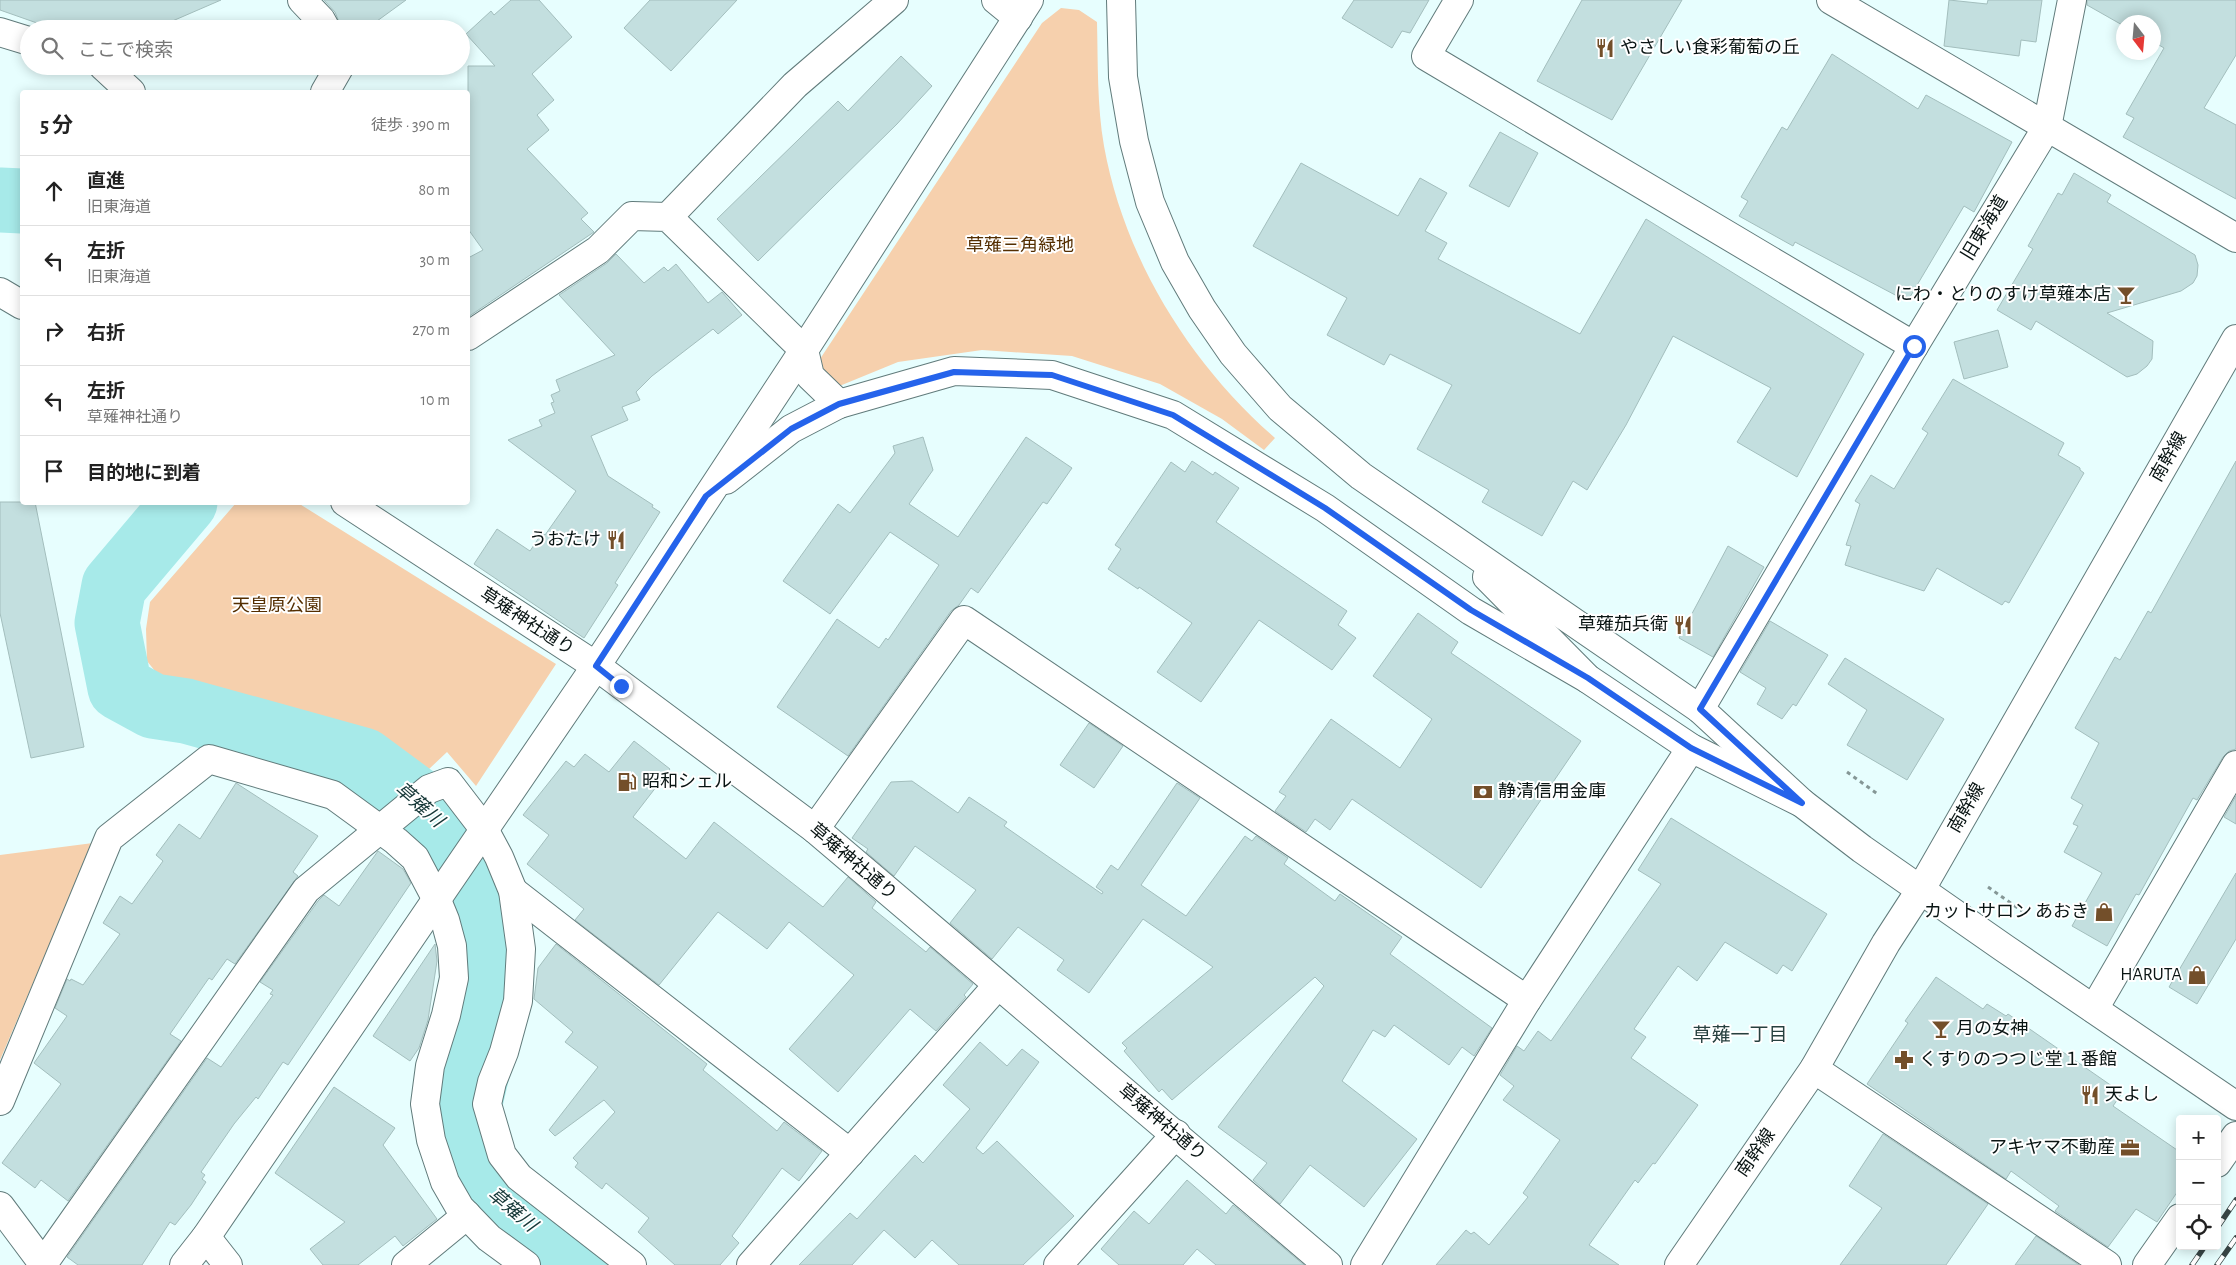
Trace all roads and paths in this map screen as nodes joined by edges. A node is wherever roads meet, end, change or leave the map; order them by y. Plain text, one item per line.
1 (302, 0) edge
2 (894, 0) edge
3 (996, 0) edge
4 (1121, 0) edge
5 (1459, 0) edge
6 (1831, 0) edge
7 (2072, 0) edge
8 (1023, 9) edge
9 (321, 20) edge
10 (0, 32) edge
11 (20, 38) edge
12 (112, 75) edge
13 (335, 75) edge
14 (128, 90) edge
15 (326, 90) edge
16 (2047, 127) junction
17 (668, 216) junction
18 (2236, 238) edge
19 (0, 292) edge
20 (20, 304) edge
21 (470, 335) edge
22 (2236, 339) edge
23 (1914, 346) junction
24 (804, 350) junction
25 (839, 404) junction
26 (706, 496) junction
27 (350, 505) edge
28 (1441, 531) junction
29 (596, 666) junction
30 (1588, 678) junction
31 (1700, 709) junction
32 (1691, 748) junction
33 (2236, 765) edge
34 (1847, 772) dead end
35 (1879, 795) dead end
36 (1802, 803) junction
37 (380, 828) junction
38 (484, 829) junction
39 (815, 829) junction
40 (1988, 887) dead end
41 (1921, 889) junction
42 (513, 892) junction
43 (436, 898) junction
44 (2022, 911) dead end
45 (997, 986) junction
46 (1527, 1000) junction
47 (2094, 1009) junction
48 (1814, 1069) junction
49 (0, 1101) edge
50 (2236, 1106) edge
51 (1176, 1134) junction
52 (2236, 1136) edge
53 (850, 1152) junction
54 (2219, 1160) edge
55 (467, 1215) junction
56 (3, 1216) edge
57 (2176, 1224) edge
58 (206, 1238) junction
59 (44, 1264) edge
60 (184, 1265) edge
61 (228, 1265) edge
62 (406, 1265) edge
63 (526, 1265) edge
64 (632, 1265) edge
65 (751, 1265) edge
66 (1058, 1265) edge
67 (1328, 1265) edge
68 (1364, 1265) edge
69 (1679, 1265) edge
70 (2107, 1265) edge
71 (2147, 1265) edge

1 - 9 street
2 - 17 street
3 - 8 street
4 - 28 street
5 - 23 street
6 - 16 street
7 - 16 street, 旧東海道
8 - 24 street
10 - 11 street
12 - 14 street
13 - 15 street
16 - 18 street
16 - 23 street, 旧東海道
17 - 21 street
17 - 24 street
19 - 20 street
22 - 41 street, 南幹線
23 - 31 street, 旧東海道
24 - 25 street
24 - 26 street
25 - 26 street
25 - 30 street
26 - 29 street
27 - 29 street, 草薙神社通り
28 - 30 street
28 - 31 street
29 - 38 street
29 - 39 street, 草薙神社通り
30 - 32 street
31 - 36 street
32 - 36 street
32 - 46 street
33 - 47 street
34 - 35 path
36 - 41 street
37 - 38 street
37 - 43 street
37 - 49 street
37 - 59 street
38 - 42 street
38 - 43 street
39 - 45 street, 草薙神社通り
39 - 46 street
40 - 44 path
41 - 47 street
41 - 48 street, 南幹線
42 - 53 street
42 - 64 street
43 - 55 street
43 - 58 street
45 - 51 street, 草薙神社通り
45 - 53 street
46 - 68 street
47 - 50 street
48 - 69 street, 南幹線
48 - 70 street
51 - 66 street
51 - 67 street, 草薙神社通り
52 - 54 street
53 - 65 street
55 - 62 street
55 - 63 street
56 - 59 street
57 - 71 street
58 - 60 street
58 - 61 street

